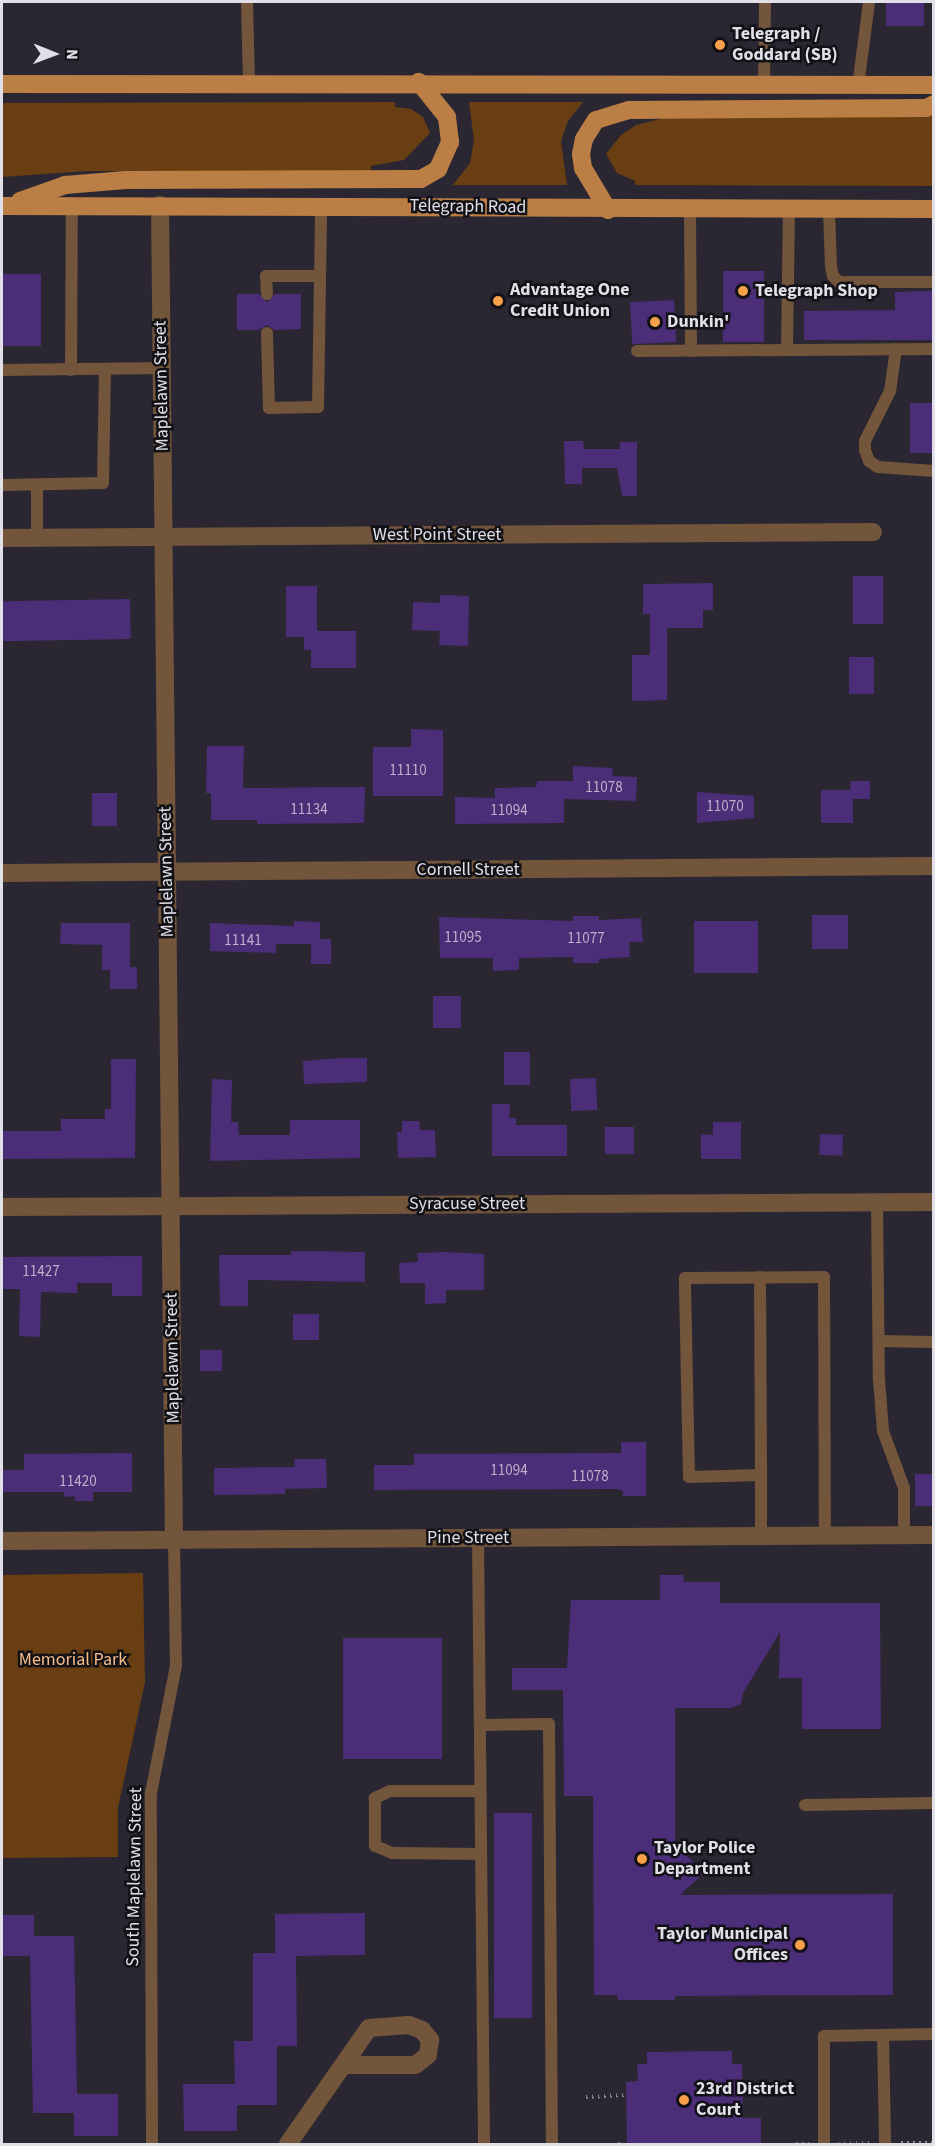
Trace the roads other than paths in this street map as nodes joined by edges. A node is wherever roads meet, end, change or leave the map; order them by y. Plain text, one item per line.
1 (247, 2) edge
2 (765, 2) edge
3 (869, 2) edge
4 (419, 82) junction
5 (249, 83) junction
6 (2, 84) edge
7 (764, 85) junction
8 (933, 85) edge
9 (858, 86) junction
10 (933, 104) edge
11 (160, 205) junction
12 (3, 206) edge
13 (72, 206) junction
14 (321, 206) junction
15 (933, 209) edge
16 (608, 210) junction
17 (690, 210) junction
18 (789, 210) junction
19 (829, 210) junction
20 (318, 276) junction
21 (933, 282) edge
22 (267, 294) dead end
23 (267, 333) dead end
24 (896, 349) junction
25 (933, 349) edge
26 (787, 350) junction
27 (637, 351) dead end
28 (691, 351) junction
29 (162, 368) junction
30 (105, 369) junction
31 (2, 370) edge
32 (71, 370) junction
33 (933, 471) edge
34 (2, 485) edge
35 (37, 485) junction
36 (873, 532) dead end
37 (163, 537) junction
38 (2, 538) edge
39 (37, 538) junction
40 (933, 866) edge
41 (167, 872) junction
42 (2, 873) edge
43 (877, 1202) junction
44 (933, 1202) edge
45 (171, 1206) junction
46 (2, 1207) edge
47 (760, 1277) junction
48 (879, 1341) junction
49 (933, 1342) edge
50 (760, 1475) junction
51 (904, 1535) junction
52 (933, 1535) edge
53 (760, 1536) junction
54 (825, 1536) junction
55 (478, 1538) junction
56 (174, 1540) junction
57 (2, 1541) edge
58 (480, 1725) junction
59 (480, 1791) junction
60 (933, 1803) edge
61 (805, 1805) dead end
62 (481, 1854) junction
63 (933, 2034) edge
64 (883, 2035) junction
65 (346, 2065) dead end
66 (824, 2144) edge
67 (885, 2144) edge
68 (152, 2145) edge
69 (288, 2145) edge
70 (484, 2145) edge
71 (552, 2145) edge

1 - 5 lane
2 - 7 lane
3 - 9 lane
4 - 5 main road
4 - 7 main road
4 - 12 main road
5 - 6 main road
7 - 9 main road
8 - 9 main road
10 - 16 main road
11 - 13 main road, Telegraph Road
11 - 14 main road, Telegraph Road
11 - 29 street, Maplelawn Street
12 - 13 main road, Telegraph Road
13 - 32 lane
14 - 16 main road, Telegraph Road
14 - 20 lane
15 - 19 main road, Telegraph Road
16 - 17 main road, Telegraph Road
17 - 18 main road, Telegraph Road
17 - 28 lane
18 - 19 main road, Telegraph Road
18 - 26 lane
19 - 21 lane
20 - 22 lane
20 - 23 lane
24 - 25 lane
24 - 26 lane
24 - 33 lane
26 - 28 lane
27 - 28 lane
29 - 30 lane
29 - 37 street, Maplelawn Street
30 - 32 lane
30 - 35 lane
31 - 32 lane
34 - 35 lane
35 - 39 lane
36 - 37 street, West Point Street
37 - 39 street, West Point Street
37 - 41 street, Maplelawn Street
38 - 39 street, West Point Street
40 - 41 street, Cornell Street
41 - 42 street, Cornell Street
41 - 45 street, Maplelawn Street
43 - 44 street, Syracuse Street
43 - 45 street, Syracuse Street
43 - 48 lane
45 - 46 street, Syracuse Street
45 - 56 street, Maplelawn Street
47 - 50 lane
47 - 50 lane
47 - 54 lane
48 - 49 lane
48 - 51 lane
50 - 53 lane
51 - 52 street, Pine Street
51 - 54 street, Pine Street
53 - 54 street, Pine Street
53 - 55 street, Pine Street
55 - 56 street, Pine Street
55 - 58 lane
56 - 57 street, Pine Street
56 - 68 lane, South Maplelawn Street
58 - 59 lane
58 - 71 lane
59 - 62 lane
59 - 62 lane
60 - 61 lane
62 - 70 lane
63 - 64 lane
64 - 66 lane
64 - 67 lane
65 - 69 street

